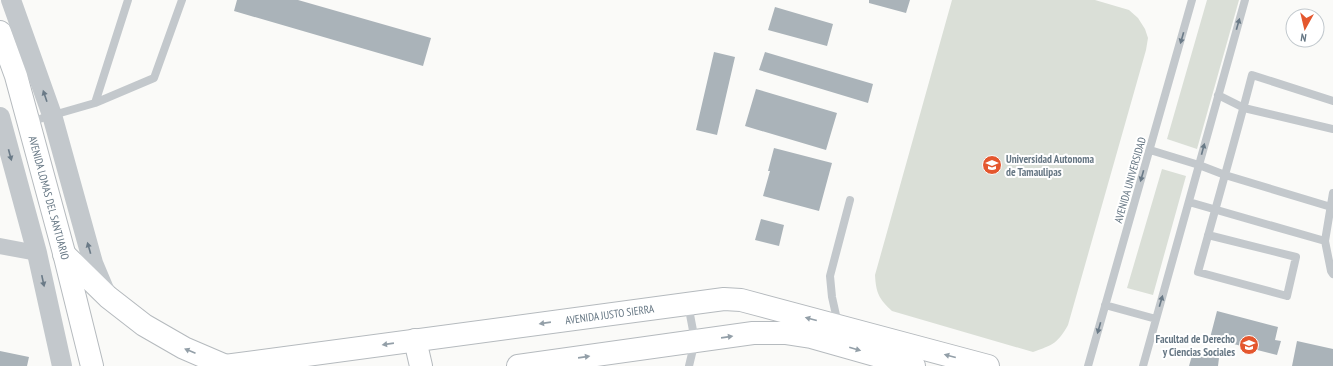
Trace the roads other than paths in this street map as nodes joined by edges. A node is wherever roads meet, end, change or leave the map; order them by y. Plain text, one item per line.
1 (11, 0) edge
2 (128, 0) edge
3 (182, 0) edge
4 (1192, 0) edge
5 (1245, 0) edge
6 (0, 32) edge
7 (1218, 95) junction
8 (1333, 101) edge
9 (95, 103) junction
10 (1244, 108) junction
11 (52, 116) junction
12 (0, 117) edge
13 (29, 122) junction
14 (1333, 129) edge
15 (1150, 150) junction
16 (1199, 165) junction
17 (1225, 175) junction
18 (1333, 193) edge
19 (76, 200) junction
20 (850, 200) dead end
21 (1189, 202) junction
22 (51, 206) junction
23 (1331, 207) junction
24 (1215, 210) junction
25 (1208, 235) junction
26 (1325, 241) junction
27 (0, 246) edge
28 (37, 253) junction
29 (64, 253) junction
30 (1333, 274) edge
31 (108, 297) junction
32 (688, 303) junction
33 (1105, 305) junction
34 (1156, 319) junction
35 (839, 326) junction
36 (415, 340) junction
37 (696, 341) junction
38 (542, 364) edge
39 (62, 366) edge
40 (92, 366) edge
41 (226, 366) edge
42 (421, 366) edge
43 (518, 366) edge
44 (689, 366) edge
45 (914, 366) edge
46 (988, 366) edge
47 (1088, 366) edge
48 (1143, 366) edge

11 -> 1 street
2 - 9 lane
3 - 9 lane
4 -> 15 lane, AVENIDA UNIVERSIDAD
7 -> 5 lane
6 - 13 main road, AVENIDA LOMAS DEL SANTUARIO
7 - 10 lane
16 -> 7 lane
8 - 10 lane
9 - 11 lane
10 - 14 lane
10 - 17 lane
11 - 13 lane
11 - 19 street
12 -> 28 street
13 - 22 main road, AVENIDA LOMAS DEL SANTUARIO
15 - 16 lane
15 -> 33 lane, AVENIDA UNIVERSIDAD
16 - 17 lane
16 - 21 lane
17 - 23 lane
17 - 24 lane
18 - 23 lane
19 - 22 street
31 -> 19 street
20 - 35 lane
21 - 24 lane
34 -> 21 lane
22 - 29 main road, AVENIDA LOMAS DEL SANTUARIO
23 - 26 lane
24 - 25 lane
24 - 26 lane
25 - 25 lane
26 - 30 lane
27 - 28 street
28 -> 39 street
29 - 31 main road
29 - 40 main road, AVENIDA LOMAS DEL SANTUARIO
41 -> 31 main road
35 -> 32 main road, AVENIDA JUSTO SIERRA
32 -> 36 main road, AVENIDA JUSTO SIERRA
32 - 37 lane
33 - 34 lane
33 -> 47 lane, AVENIDA UNIVERSIDAD
34 - 48 lane
46 -> 35 main road, AVENIDA JUSTO SIERRA
36 -> 41 main road, AVENIDA JUSTO SIERRA
36 - 42 main road
38 -> 37 main road
37 - 44 lane
37 -> 45 main road
38 - 43 main road

